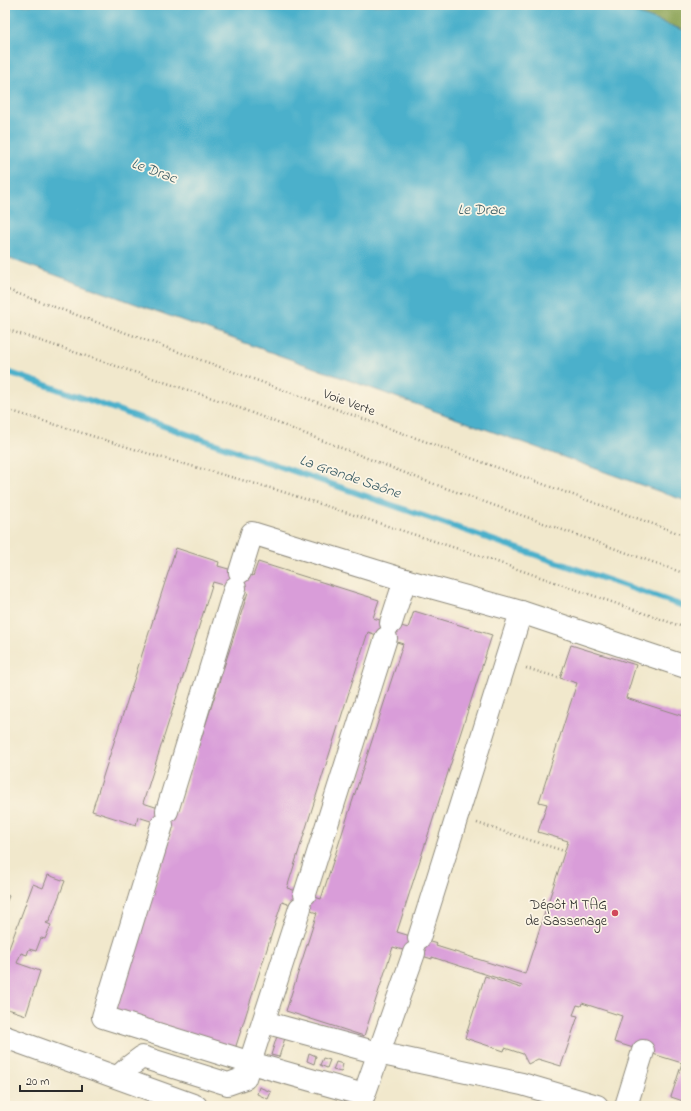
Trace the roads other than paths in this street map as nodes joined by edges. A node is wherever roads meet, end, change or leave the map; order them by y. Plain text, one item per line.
1 (405, 580) junction
2 (522, 612) junction
3 (686, 667) edge
4 (264, 1022) junction
5 (5, 1037) edge
6 (643, 1051) dead end
7 (378, 1053) junction
8 (251, 1063) junction
9 (118, 1077) junction
10 (196, 1106) edge
11 (597, 1106) edge
12 (626, 1106) edge

1 - 2 street
1 - 4 street
1 - 8 street
2 - 3 street
2 - 7 street
4 - 7 street
4 - 8 street
5 - 9 street
6 - 12 street
7 - 8 street
7 - 11 street
8 - 9 street
9 - 10 street

